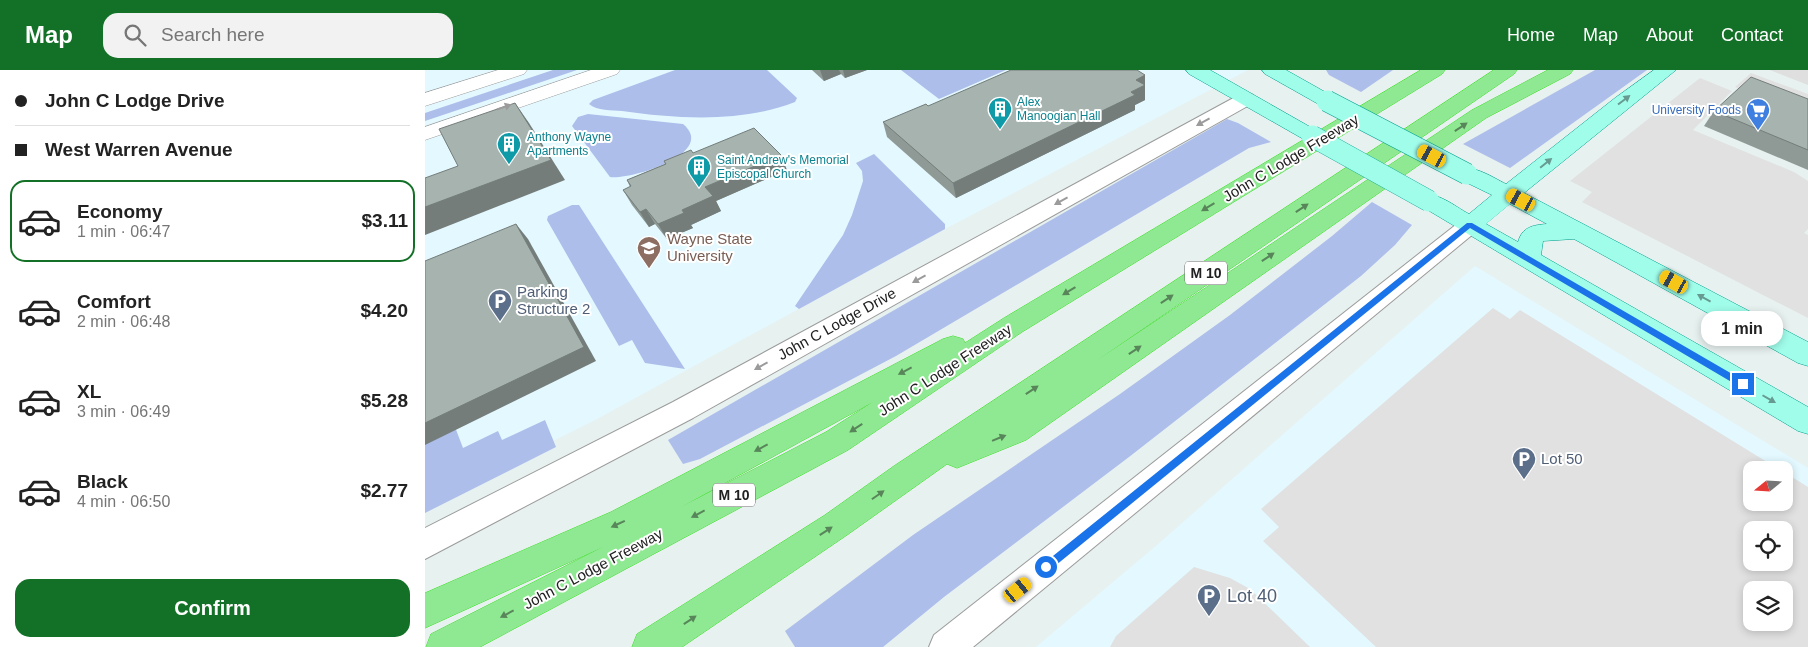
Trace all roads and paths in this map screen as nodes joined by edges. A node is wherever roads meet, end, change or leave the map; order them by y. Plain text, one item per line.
1 (517, 70) edge
2 (610, 70) edge
3 (1407, 70) edge
4 (1435, 70) edge
5 (1507, 70) edge
6 (1563, 70) edge
7 (1666, 70) edge
8 (1208, 72) edge
9 (1272, 82) edge
10 (425, 100) edge
11 (1385, 101) junction
12 (425, 134) edge
13 (1509, 194) junction
14 (1470, 225) junction
15 (1578, 231) junction
16 (1529, 260) junction
17 (1013, 325) junction
18 (1808, 355) edge
19 (1808, 422) edge
20 (905, 476) junction
21 (425, 544) edge
22 (425, 610) edge
23 (444, 647) edge
24 (650, 647) edge
25 (947, 647) edge

1 - 10 street
12 -> 2 street
3 - 11 highway
4 - 11 highway, John C Lodge Freeway / M 10
20 -> 5 highway, M 10
20 -> 6 highway
13 -> 7 main road
8 - 9 main road
9 - 13 main road, bridge
9 - 14 main road, bridge
9 -> 21 street, John C Lodge Drive
11 -> 17 highway, John C Lodge Freeway / M 10
13 - 14 main road
13 - 15 main road
14 - 16 main road
14 - 25 street
15 - 16 main road
18 -> 15 main road
16 -> 19 main road
17 -> 22 highway
17 -> 23 highway, John C Lodge Freeway / M 10
24 -> 20 highway, M 10

